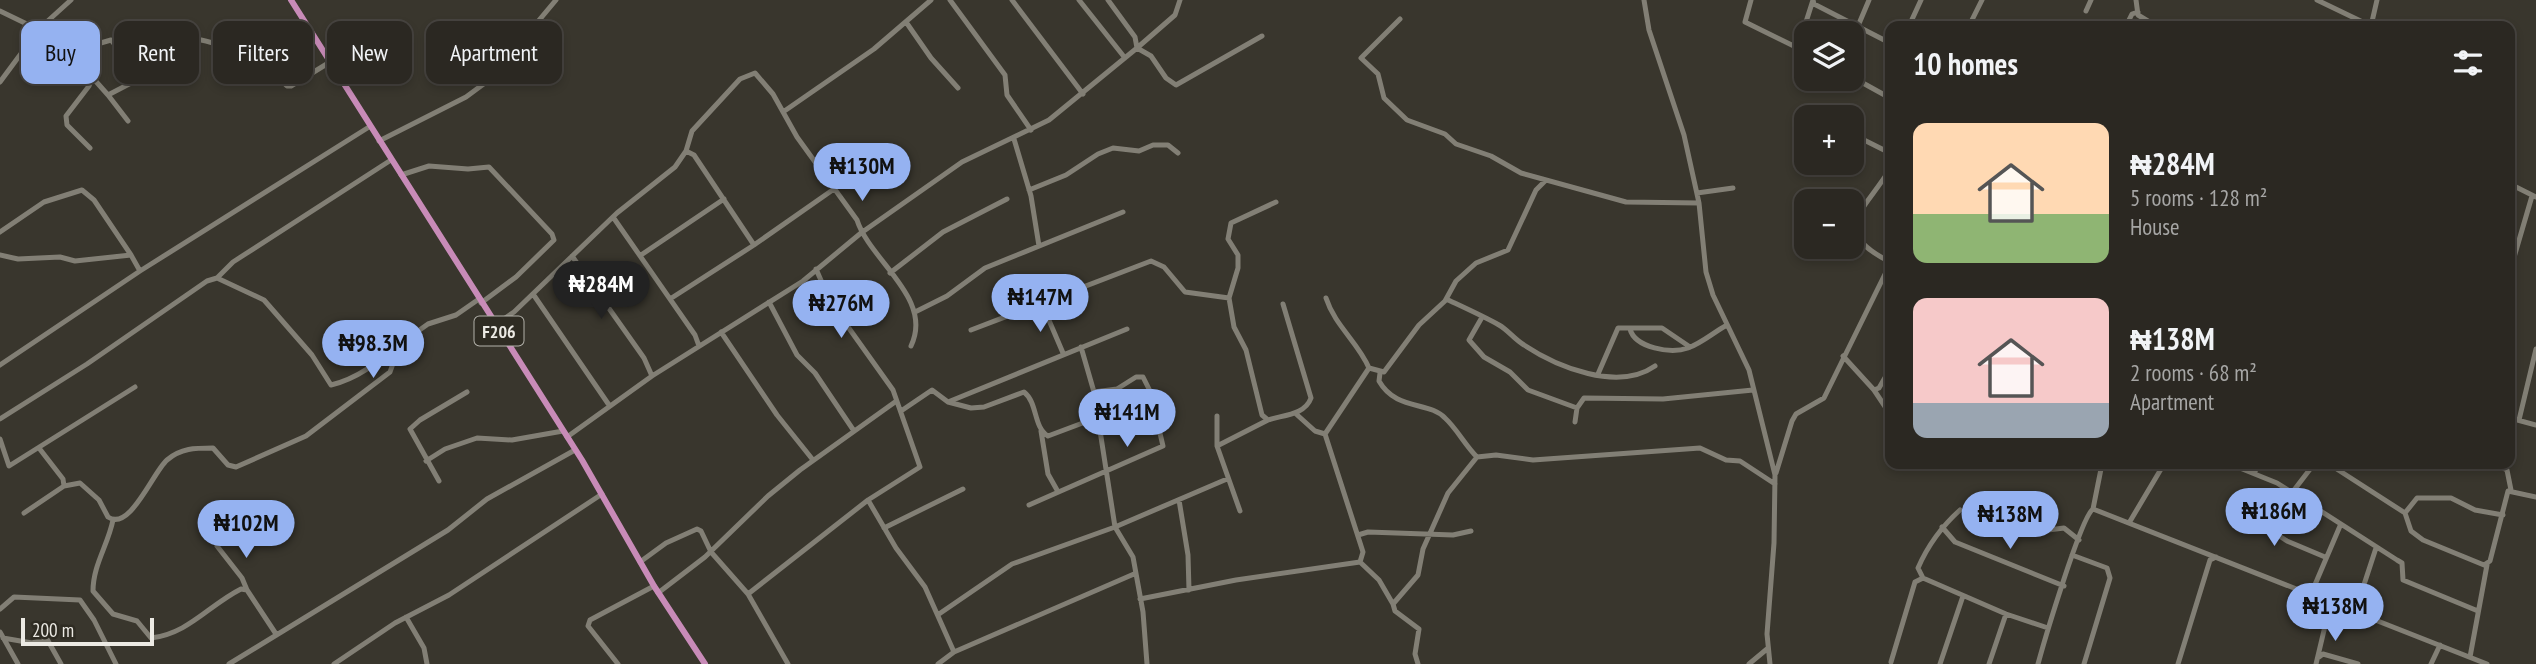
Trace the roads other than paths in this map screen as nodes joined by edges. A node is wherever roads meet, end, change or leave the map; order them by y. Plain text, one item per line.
1 (71, 0) edge
2 (291, 0) edge
3 (556, 0) edge
4 (932, 0) edge
5 (950, 0) edge
6 (1012, 0) edge
7 (1079, 0) edge
8 (1108, 0) edge
9 (1180, 0) edge
10 (1644, 0) edge
11 (1751, 0) edge
12 (1813, 0) edge
13 (1869, 0) edge
14 (1922, 0) edge
15 (1982, 0) edge
16 (2091, 0) edge
17 (2317, 0) edge
18 (2377, 0) edge
19 (2138, 1) edge
20 (0, 11) edge
21 (2085, 11) dead end
22 (2138, 12) junction
23 (1400, 19) dead end
24 (24, 21) edge
25 (48, 21) edge
26 (1806, 21) edge
27 (1848, 21) edge
28 (1860, 21) edge
29 (1912, 21) edge
30 (1972, 21) edge
31 (2128, 21) edge
32 (2147, 21) edge
33 (2361, 21) edge
34 (2372, 21) edge
35 (906, 22) junction
36 (1864, 29) edge
37 (1262, 36) dead end
38 (1885, 40) edge
39 (199, 42) edge
40 (1794, 45) edge
41 (1137, 48) junction
42 (21, 54) edge
43 (327, 57) edge
44 (1125, 58) junction
45 (327, 64) edge
46 (0, 82) edge
47 (90, 84) edge
48 (98, 84) edge
49 (129, 84) edge
50 (343, 84) edge
51 (1864, 84) edge
52 (958, 88) dead end
53 (1083, 94) junction
54 (107, 95) junction
55 (1885, 95) edge
56 (783, 112) junction
57 (128, 121) dead end
58 (369, 127) junction
59 (1031, 130) junction
60 (1014, 139) junction
61 (1864, 140) edge
62 (379, 141) junction
63 (90, 148) dead end
64 (1885, 150) edge
65 (686, 151) junction
66 (1178, 153) dead end
67 (391, 160) junction
68 (401, 175) junction
69 (1885, 176) edge
70 (1545, 181) junction
71 (2515, 187) edge
72 (1734, 188) dead end
73 (834, 189) junction
74 (1029, 190) junction
75 (1697, 193) junction
76 (2534, 197) edge
77 (724, 199) junction
78 (1007, 199) dead end
79 (1276, 201) dead end
80 (1699, 203) junction
81 (1123, 212) dead end
82 (612, 217) junction
83 (0, 232) edge
84 (861, 233) junction
85 (754, 245) junction
86 (1039, 246) junction
87 (0, 255) edge
88 (131, 255) junction
89 (640, 255) junction
90 (572, 256) junction
91 (2515, 256) edge
92 (1885, 260) edge
93 (816, 269) junction
94 (140, 271) junction
95 (890, 273) junction
96 (1885, 273) edge
97 (217, 278) junction
98 (533, 294) junction
99 (1229, 298) junction
100 (1326, 298) dead end
101 (670, 299) junction
102 (1446, 299) junction
103 (480, 301) junction
104 (769, 302) junction
105 (1042, 304) junction
106 (1283, 304) dead end
107 (915, 312) junction
108 (1481, 319) junction
109 (495, 325) junction
110 (1727, 325) junction
111 (1127, 329) dead end
112 (1630, 329) junction
113 (971, 331) dead end
114 (721, 332) junction
115 (400, 344) junction
116 (699, 346) junction
117 (911, 346) dead end
118 (1081, 347) junction
119 (1690, 347) junction
120 (2536, 349) edge
121 (1063, 353) junction
122 (1843, 356) junction
123 (0, 365) edge
124 (1655, 366) dead end
125 (1369, 368) junction
126 (1380, 373) junction
127 (2533, 373) edge
128 (1598, 374) junction
129 (652, 376) junction
130 (1885, 378) edge
131 (135, 387) dead end
132 (1117, 389) junction
133 (1753, 390) junction
134 (1874, 390) junction
135 (467, 392) dead end
136 (1094, 392) junction
137 (895, 401) junction
138 (948, 402) junction
139 (609, 405) junction
140 (1885, 406) edge
141 (1577, 408) junction
142 (901, 411) junction
143 (1295, 412) junction
144 (1217, 416) dead end
145 (1096, 418) junction
146 (0, 419) edge
147 (2515, 419) edge
148 (1268, 420) junction
149 (2519, 420) junction
150 (1575, 422) dead end
151 (2536, 425) edge
152 (854, 431) junction
153 (1041, 431) junction
154 (565, 434) junction
155 (1325, 434) junction
156 (0, 439) edge
157 (1217, 446) junction
158 (39, 448) junction
159 (575, 450) junction
160 (1476, 457) junction
161 (813, 460) junction
162 (426, 461) junction
163 (2101, 469) edge
164 (2161, 469) edge
165 (2243, 469) edge
166 (2256, 469) edge
167 (2310, 469) edge
168 (2337, 469) edge
169 (2505, 469) edge
170 (1107, 472) junction
171 (2254, 473) junction
172 (1775, 475) junction
173 (1227, 479) junction
174 (439, 481) dead end
175 (1775, 484) junction
176 (64, 486) junction
177 (963, 489) dead end
178 (1057, 490) junction
179 (2511, 490) junction
180 (602, 494) junction
181 (2291, 495) junction
182 (2536, 497) edge
183 (868, 500) junction
184 (1179, 500) junction
185 (1029, 505) dead end
186 (2093, 509) junction
187 (2238, 509) dead end
188 (1960, 510) dead end
189 (1240, 511) dead end
190 (24, 513) dead end
191 (2008, 513) dead end
192 (2405, 513) junction
193 (2502, 514) junction
194 (113, 520) junction
195 (2129, 523) junction
196 (2340, 526) junction
197 (1115, 527) junction
198 (1942, 527) junction
199 (884, 528) junction
200 (1471, 531) dead end
201 (1358, 535) junction
202 (1429, 535) junction
203 (2079, 540) junction
204 (217, 546) dead end
205 (2376, 548) junction
206 (711, 552) junction
207 (2072, 555) junction
208 (2216, 557) junction
209 (2325, 557) junction
210 (640, 562) junction
211 (1360, 562) junction
212 (2487, 565) junction
213 (1134, 573) junction
214 (1923, 578) junction
215 (2064, 586) junction
216 (247, 590) junction
217 (656, 590) junction
218 (1189, 590) junction
219 (748, 594) junction
220 (2311, 594) junction
221 (1963, 596) junction
222 (1140, 599) junction
223 (2331, 601) junction
224 (1393, 604) junction
225 (0, 609) edge
226 (2478, 611) junction
227 (2355, 612) junction
228 (939, 614) junction
229 (2006, 614) junction
230 (406, 617) junction
231 (2048, 628) junction
232 (276, 634) junction
233 (2, 635) edge
234 (2440, 645) junction
235 (1767, 649) junction
236 (954, 652) junction
237 (2470, 657) junction
238 (2317, 661) edge
239 (1891, 662) dead end
240 (18, 664) edge
241 (61, 664) edge
242 (116, 664) edge
243 (229, 664) edge
244 (334, 664) edge
245 (427, 664) edge
246 (618, 664) edge
247 (705, 664) edge
248 (789, 664) edge
249 (938, 664) edge
250 (1147, 664) edge
251 (1418, 664) edge
252 (1749, 664) edge
253 (1770, 664) edge
254 (1940, 664) edge
255 (1989, 664) edge
256 (2038, 664) edge
257 (2084, 664) edge
258 (2178, 664) edge
259 (2358, 664) edge
260 (2431, 664) edge
261 (2487, 664) edge

1 - 25 street
2 - 43 main road, F206
3 - 62 street
4 - 35 street
5 - 59 street
6 - 53 street
7 - 44 street
8 - 41 street
9 - 41 street
10 - 75 street
11 - 40 street
12 - 26 street
12 - 27 street
13 - 28 street
14 - 29 street
15 - 30 street
16 - 21 street
17 - 33 street
18 - 34 street
19 - 22 street
20 - 24 street
22 - 31 street
22 - 32 street
23 - 70 street
35 - 52 street
35 - 56 street
36 - 38 street
37 - 41 street
39 - 45 street
41 - 44 street
42 - 46 street
44 - 53 street
47 - 63 street
48 - 54 street
49 - 54 street
50 - 58 main road, F206
51 - 55 street
53 - 59 street
54 - 57 street
56 - 65 street
56 - 73 street
58 - 62 main road, F206
58 - 94 street
59 - 60 street
60 - 74 street
60 - 84 street
61 - 64 street
62 - 67 main road, F206
65 - 77 street
65 - 82 street
66 - 74 street
67 - 68 main road, F206
67 - 97 street
68 - 103 main road, F206
68 - 103 street
69 - 92 street
70 - 80 street
70 - 102 street
71 - 76 street
72 - 75 street
73 - 84 street
73 - 85 street
74 - 86 street
75 - 80 street
76 - 91 street
77 - 85 street
77 - 89 street
78 - 95 street
79 - 99 street
80 - 110 street
81 - 86 street
82 - 89 street
82 - 90 street
83 - 88 street
84 - 93 street
84 - 95 street
85 - 101 street
86 - 107 street
87 - 88 street
88 - 94 street
89 - 101 street
90 - 98 street
90 - 129 street
93 - 104 street
93 - 137 street
94 - 123 street
95 - 107 street
96 - 122 street
97 - 115 street
97 - 146 street
98 - 109 street
98 - 139 street
99 - 105 street
99 - 148 street
100 - 125 street
101 - 116 street
102 - 108 street
102 - 126 street
103 - 109 main road, F206
103 - 115 street
104 - 114 street
104 - 152 street
105 - 113 street
105 - 121 street
106 - 143 street
107 - 117 street
108 - 128 street
108 - 141 street
109 - 154 main road, F206
110 - 119 street
110 - 133 street
111 - 118 street
112 - 119 street
112 - 119 street
112 - 128 street
114 - 116 street
114 - 161 street
115 - 194 street
116 - 129 street
118 - 121 street
118 - 136 street
120 - 127 street
121 - 138 street
122 - 134 street
122 - 172 street
124 - 128 street
125 - 126 street
125 - 155 street
126 - 160 street
127 - 149 street
129 - 139 street
130 - 134 street
131 - 158 street
132 - 136 street
132 - 145 street
132 - 170 street
133 - 141 street
133 - 172 street
134 - 140 street
135 - 162 street
136 - 145 street
137 - 142 street
137 - 152 street
138 - 142 street
138 - 153 street
139 - 154 street
141 - 150 street
142 - 183 street
143 - 148 street
143 - 155 street
144 - 157 street
145 - 153 street
145 - 170 street
147 - 149 street
148 - 157 street
149 - 151 street
152 - 161 street
153 - 178 street
154 - 159 main road, F206
154 - 162 street
155 - 201 street
156 - 158 street
157 - 173 street
158 - 176 street
159 - 180 main road, F206
159 - 232 street
160 - 175 street
160 - 202 street
161 - 206 street
162 - 174 street
163 - 186 street
164 - 195 street
165 - 171 street
166 - 171 street
167 - 181 street
168 - 192 street
169 - 179 street
170 - 178 street
170 - 197 street
171 - 181 street
172 - 175 street
173 - 184 street
173 - 189 street
175 - 235 street
176 - 190 street
176 - 194 street
177 - 199 street
178 - 185 street
179 - 182 street
179 - 193 street
180 - 210 main road, F206
180 - 230 street
181 - 196 street
183 - 199 street
183 - 219 street
184 - 197 street
184 - 218 street
186 - 195 street
186 - 203 street
187 - 209 street
188 - 198 street
191 - 203 street
192 - 193 street
192 - 212 street
193 - 212 street
194 - 216 street
195 - 208 street
196 - 205 street
196 - 209 street
197 - 213 street
197 - 228 street
198 - 214 street
198 - 215 street
199 - 228 street
200 - 202 street
201 - 202 street
201 - 211 street
202 - 224 street
203 - 207 street
204 - 216 street
205 - 226 street
205 - 227 street
206 - 210 street
206 - 217 street
206 - 219 street
207 - 215 street
207 - 257 street
208 - 220 street
208 - 258 street
209 - 220 street
210 - 217 main road, F206
211 - 218 street
211 - 224 street
212 - 226 street
213 - 222 street
213 - 236 street
214 - 221 street
214 - 239 street
215 - 231 street
216 - 232 street
217 - 246 street
217 - 247 main road, F206
218 - 222 street
219 - 248 street
220 - 223 street
221 - 229 street
221 - 254 street
222 - 250 street
223 - 227 street
223 - 238 street
224 - 251 street
225 - 242 street
226 - 237 street
227 - 234 street
228 - 236 street
229 - 231 street
229 - 255 street
230 - 244 street
230 - 245 street
231 - 256 street
232 - 243 street
233 - 240 street
233 - 241 street
234 - 237 street
234 - 260 street
235 - 252 street
235 - 253 street
236 - 249 street
237 - 261 street
238 - 259 street

